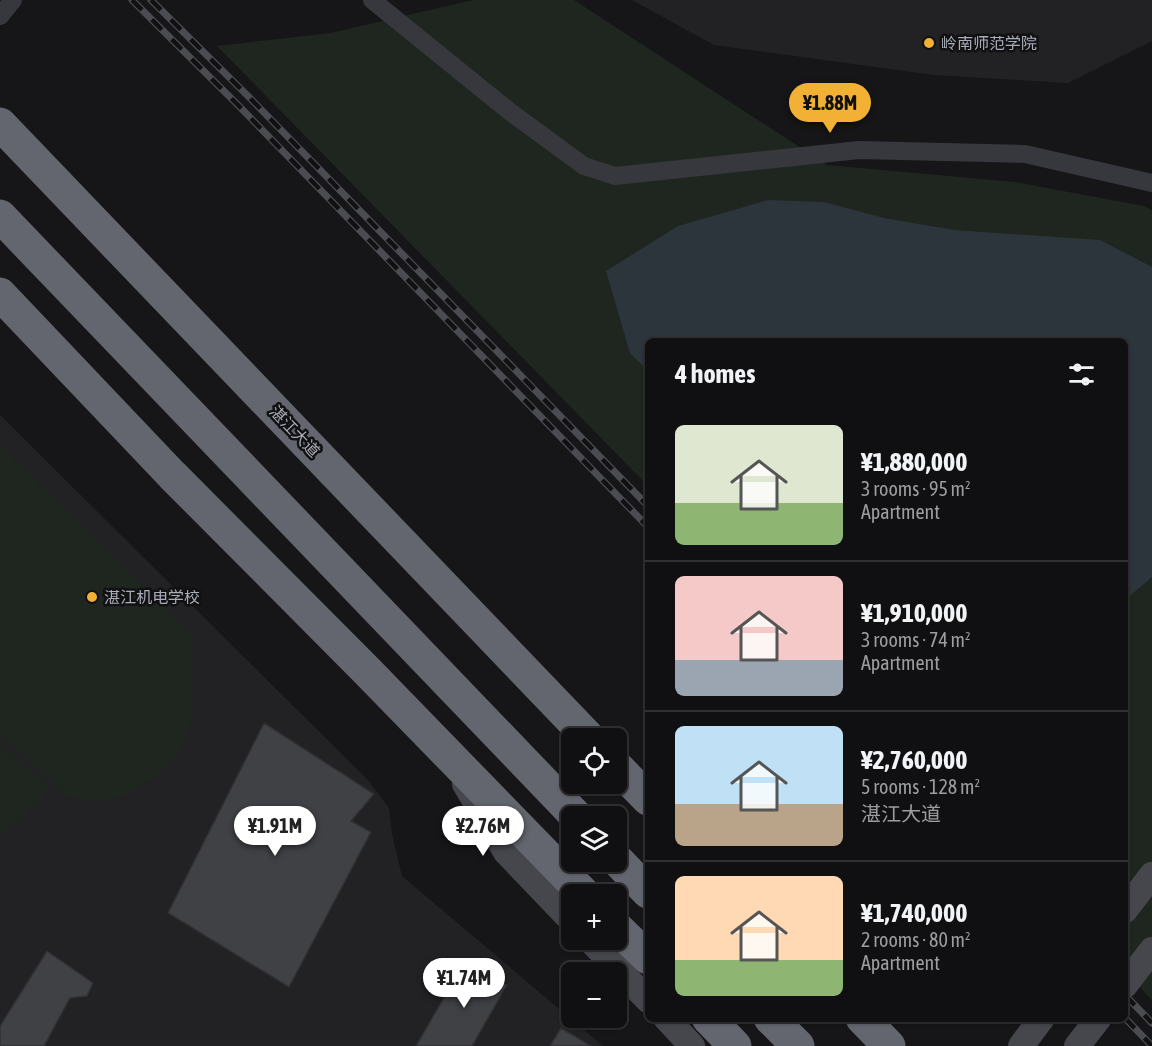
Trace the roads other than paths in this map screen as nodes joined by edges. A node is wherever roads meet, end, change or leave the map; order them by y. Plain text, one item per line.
1 (13, 0) edge
2 (372, 0) edge
3 (0, 16) edge
4 (0, 124) edge
5 (1152, 183) edge
6 (0, 216) edge
7 (0, 294) edge
8 (579, 728) edge
9 (447, 753) junction
10 (627, 777) edge
11 (645, 796) edge
12 (566, 806) edge
13 (627, 870) edge
14 (1152, 874) edge
15 (574, 884) edge
16 (645, 889) edge
17 (1128, 906) edge
18 (561, 910) edge
19 (627, 938) edge
20 (600, 950) edge
21 (1152, 950) edge
22 (645, 955) edge
23 (1128, 981) edge
24 (645, 997) edge
25 (670, 1022) edge
26 (712, 1022) edge
27 (774, 1022) edge
28 (866, 1022) edge
29 (1039, 1022) edge
30 (1096, 1022) edge
31 (692, 1046) edge
32 (735, 1046) edge
33 (798, 1046) edge
34 (889, 1046) edge
35 (1021, 1046) edge
36 (1077, 1046) edge

1 - 3 street
2 - 5 street
4 - 8 highway, 湛江大道
6 - 12 highway
7 - 9 highway
9 - 15 highway
9 - 18 street
10 - 11 highway
13 - 16 highway
14 - 17 street
19 - 22 highway
20 - 24 street
21 - 23 street
25 - 31 street
26 - 32 highway
27 - 33 highway
28 - 34 highway
29 - 35 street
30 - 36 street

